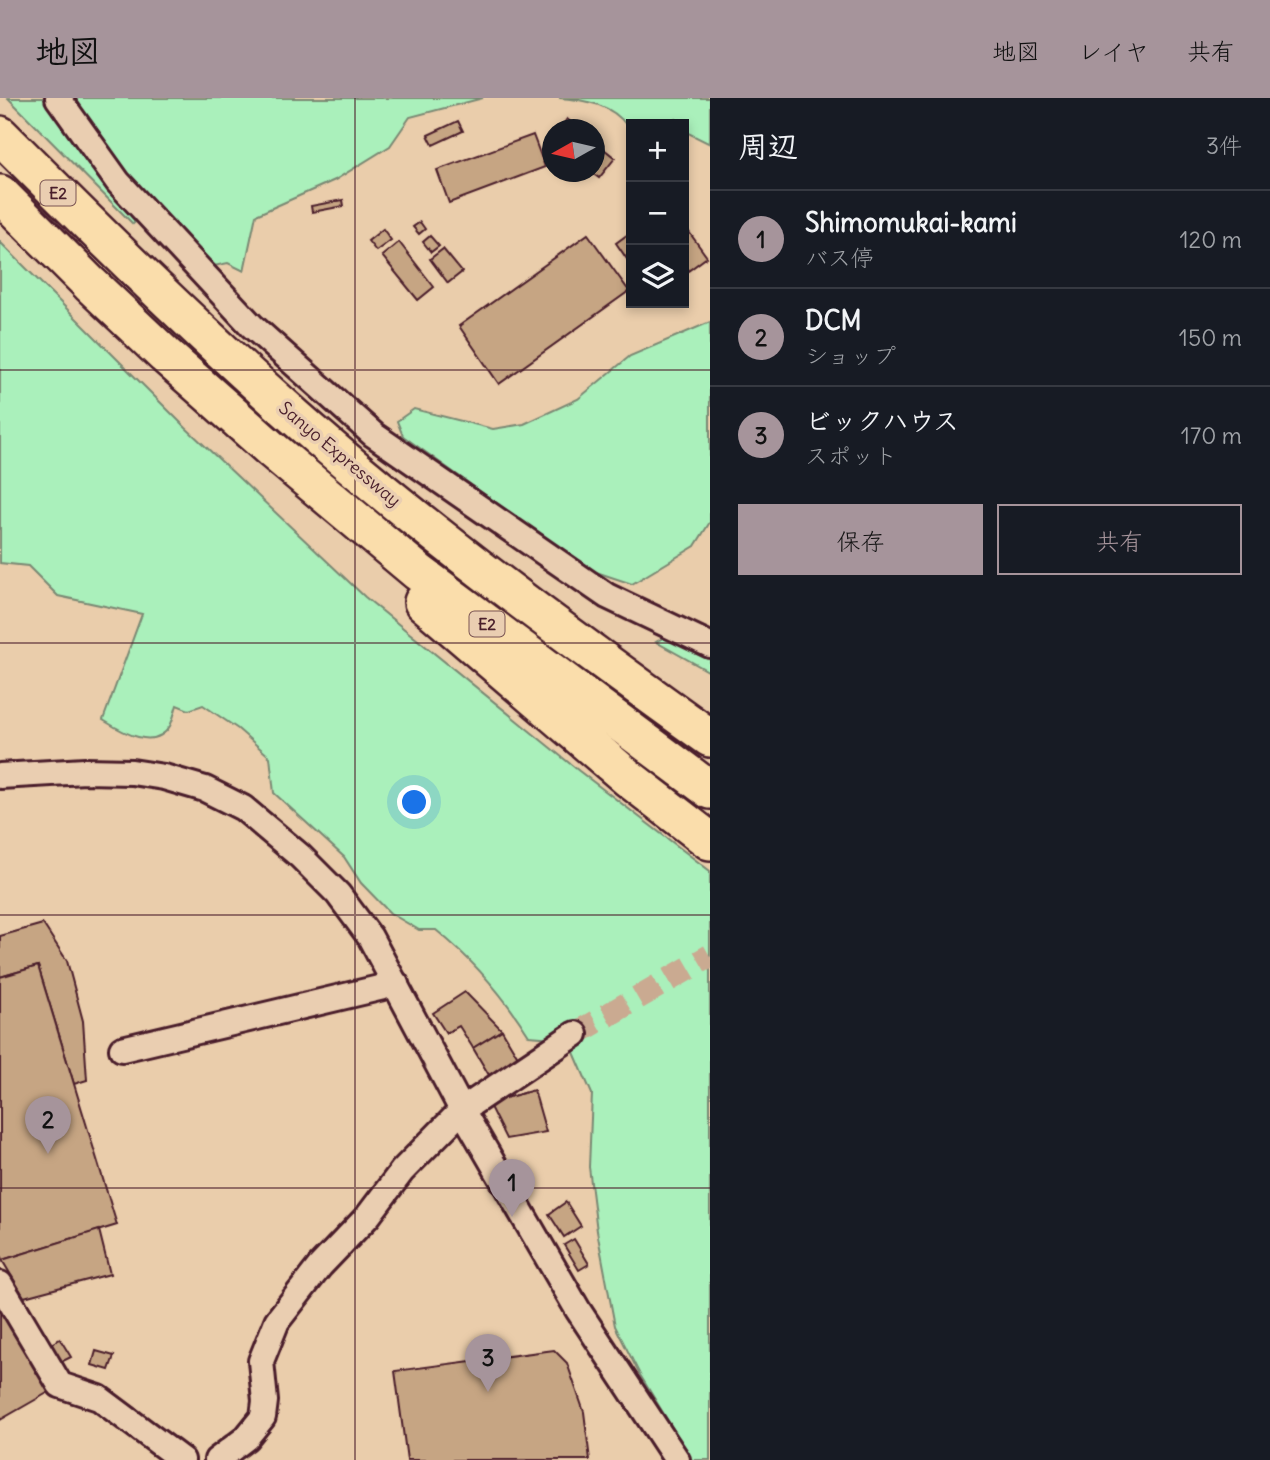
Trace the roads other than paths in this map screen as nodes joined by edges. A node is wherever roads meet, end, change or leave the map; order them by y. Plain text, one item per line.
1 (58, 98) edge
2 (0, 135) edge
3 (0, 194) edge
4 (296, 419) junction
5 (271, 449) junction
6 (710, 645) edge
7 (710, 706) edge
8 (710, 737) edge
9 (0, 776) edge
10 (710, 790) edge
11 (710, 841) edge
12 (396, 984) junction
13 (575, 1034) tunnel mouth
14 (122, 1049) dead end
15 (462, 1110) junction
16 (0, 1284) edge
17 (182, 1460) edge
18 (218, 1460) edge
19 (677, 1460) edge

1 - 6 street
2 - 4 highway, Sanyo Expressway / E2
3 - 5 highway, E2
4 - 7 highway
4 - 8 highway, Sanyo Expressway / E2
5 - 10 highway, E2
5 - 11 highway
9 - 12 street
12 - 14 street
12 - 15 street
13 - 15 street
15 - 18 street
15 - 19 street
16 - 17 street

